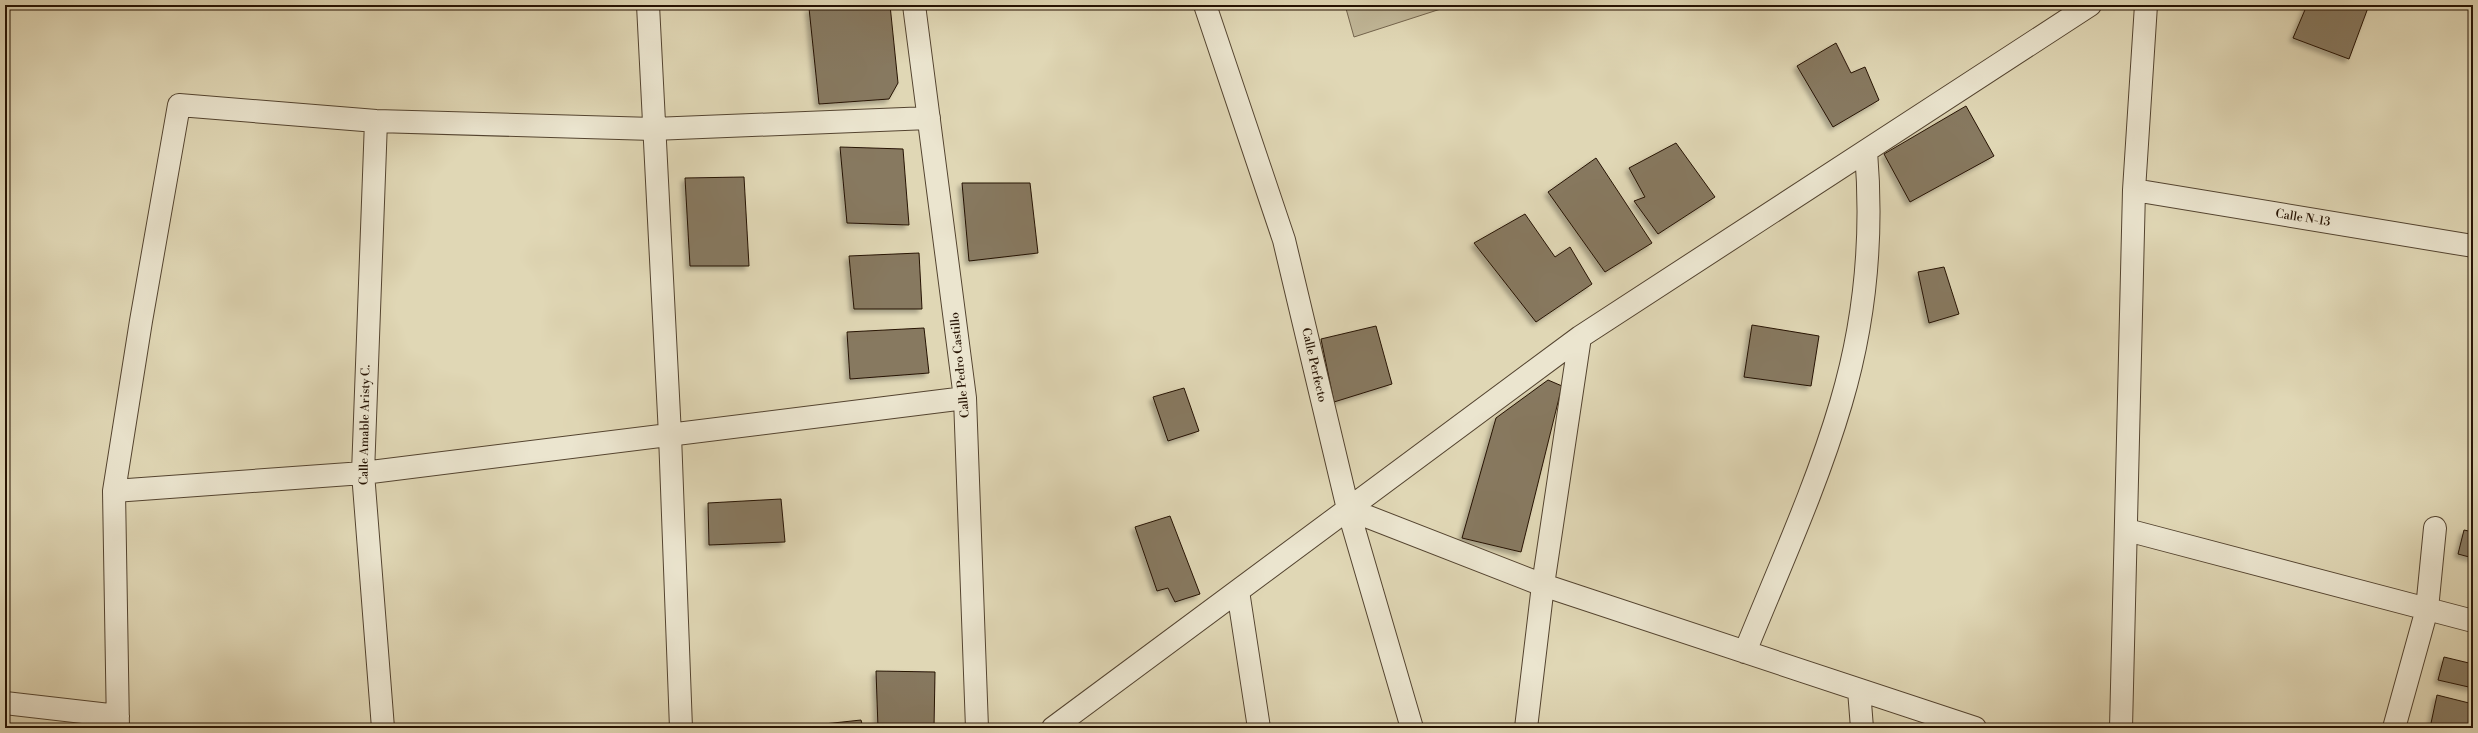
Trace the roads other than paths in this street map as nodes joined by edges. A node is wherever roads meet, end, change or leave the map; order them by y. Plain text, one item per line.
1 (648, 5) edge
2 (914, 5) edge
3 (1204, 5) edge
4 (2090, 5) edge
5 (2146, 5) edge
6 (929, 118) junction
7 (376, 121) junction
8 (653, 129) junction
9 (1866, 151) junction
10 (2134, 190) junction
11 (2473, 246) edge
12 (1580, 337) junction
13 (965, 398) junction
14 (670, 436) junction
15 (363, 473) junction
16 (114, 491) junction
17 (1348, 509) junction
18 (2435, 528) dead end
19 (2127, 530) junction
20 (1543, 585) junction
21 (1238, 591) junction
22 (2427, 609) junction
23 (2473, 621) edge
24 (1746, 652) junction
25 (1859, 690) junction
26 (5, 703) edge
27 (118, 722) edge
28 (383, 728) edge
29 (681, 728) edge
30 (977, 728) edge
31 (1053, 728) edge
32 (1259, 728) edge
33 (1412, 728) edge
34 (1526, 728) edge
35 (1862, 728) edge
36 (1975, 728) edge
37 (2121, 728) edge
38 (2394, 728) edge

1 - 8 street
2 - 6 street, Calle Pedro Castillo
3 - 17 street, Calle Perfecto
4 - 9 street
5 - 10 street
6 - 8 street
6 - 13 street, Calle Pedro Castillo
7 - 8 street
7 - 15 street, Calle Amable Aristy C.
7 - 16 street
8 - 14 street
9 - 12 street
9 - 24 street
10 - 11 street, Calle N-13
10 - 19 street
12 - 17 street
12 - 20 street
13 - 14 street
13 - 30 street, Calle Pedro Castillo
14 - 15 street
14 - 29 street
15 - 16 street
15 - 28 street, Calle Amable Aristy C.
16 - 27 street
17 - 20 street
17 - 21 street
17 - 33 street, Calle Perfecto
18 - 22 street
19 - 22 street
19 - 37 street
20 - 24 street
20 - 34 street
21 - 31 street
21 - 32 street
22 - 23 street
22 - 38 street
24 - 25 street
25 - 35 street
25 - 36 street
26 - 27 street

